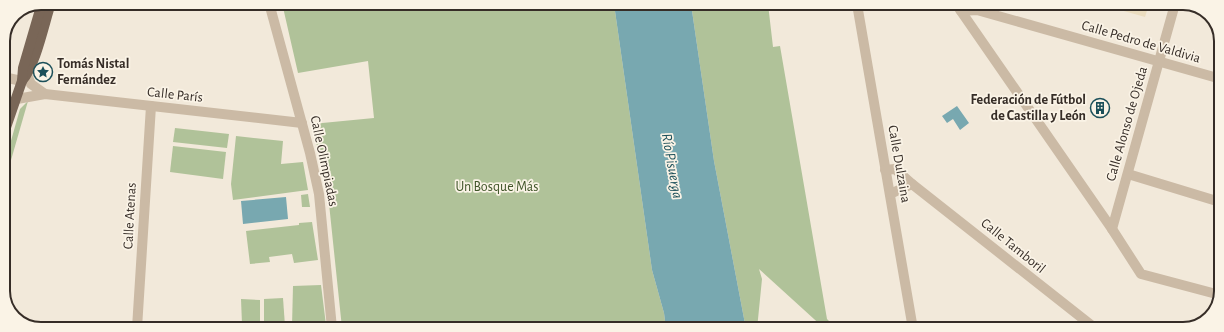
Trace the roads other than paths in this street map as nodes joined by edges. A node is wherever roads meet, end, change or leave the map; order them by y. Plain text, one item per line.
1 (40, 10) edge
2 (44, 10) edge
3 (49, 10) edge
4 (271, 10) edge
5 (858, 10) edge
6 (963, 10) edge
7 (977, 10) edge
8 (1173, 10) edge
9 (42, 31) junction
10 (1159, 62) junction
11 (10, 77) edge
12 (1214, 77) edge
13 (25, 78) junction
14 (45, 94) junction
15 (17, 99) junction
16 (150, 106) junction
17 (10, 118) edge
18 (302, 123) junction
19 (885, 170) junction
20 (1128, 174) junction
21 (912, 184) junction
22 (890, 194) junction
23 (1214, 200) edge
24 (1112, 229) junction
25 (1214, 293) edge
26 (137, 322) edge
27 (331, 322) edge
28 (912, 322) edge
29 (1087, 322) edge

1 - 13 main road
2 - 9 main road
3 - 9 main road
4 - 18 street, Calle Olimpiadas
5 - 19 street, Calle Dulzaina
6 - 24 street
7 - 10 street, Calle Pedro de Valdivia
8 - 10 street, Calle Alonso de Ojeda
9 - 13 main road
10 - 12 street, Calle Pedro de Valdivia
10 - 20 street, Calle Alonso de Ojeda
11 - 13 street
13 - 14 street
13 - 15 main road
14 - 15 street, Calle París
14 - 16 street, Calle París
15 - 17 main road
16 - 18 street, Calle París
16 - 26 street, Calle Atenas
18 - 27 street, Calle Olimpiadas
19 - 21 street, Calle Tamboril
19 - 22 street, Calle Dulzaina
20 - 23 street
20 - 24 street, Calle Alonso de Ojeda
21 - 22 street
21 - 29 street, Calle Tamboril
22 - 28 street, Calle Dulzaina
24 - 25 street

